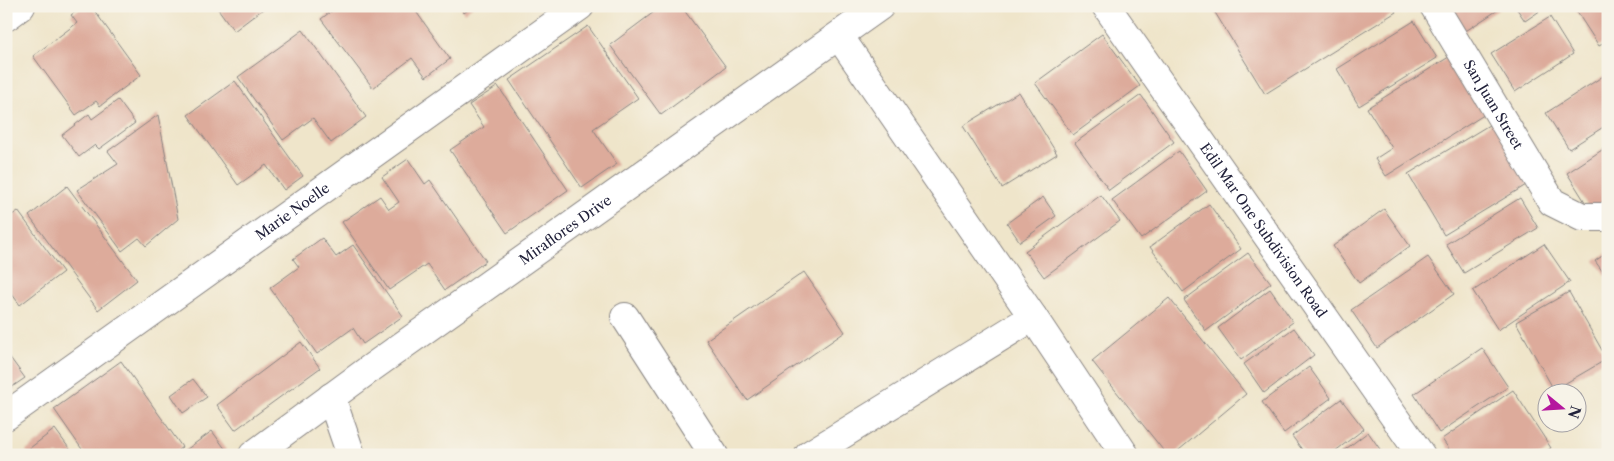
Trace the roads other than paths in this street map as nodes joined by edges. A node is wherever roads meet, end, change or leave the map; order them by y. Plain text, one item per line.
1 (21, 6) edge
2 (580, 6) edge
3 (880, 6) edge
4 (1106, 6) edge
5 (1434, 6) edge
6 (6, 17) edge
7 (839, 36) junction
8 (1608, 215) edge
9 (626, 317) dead end
10 (1032, 317) junction
11 (331, 397) junction
12 (6, 416) edge
13 (253, 455) edge
14 (351, 455) edge
15 (714, 455) edge
16 (809, 455) edge
17 (1125, 455) edge
18 (1422, 455) edge

1 - 6 street
2 - 12 street, Marie Noelle
3 - 7 street, Miraflores Drive
4 - 18 street, Edil Mar One Subdivision Road
5 - 8 street, San Juan Street
7 - 10 street
7 - 11 street, Miraflores Drive
9 - 15 street
10 - 16 street
10 - 17 street
11 - 13 street, Miraflores Drive
11 - 14 street

